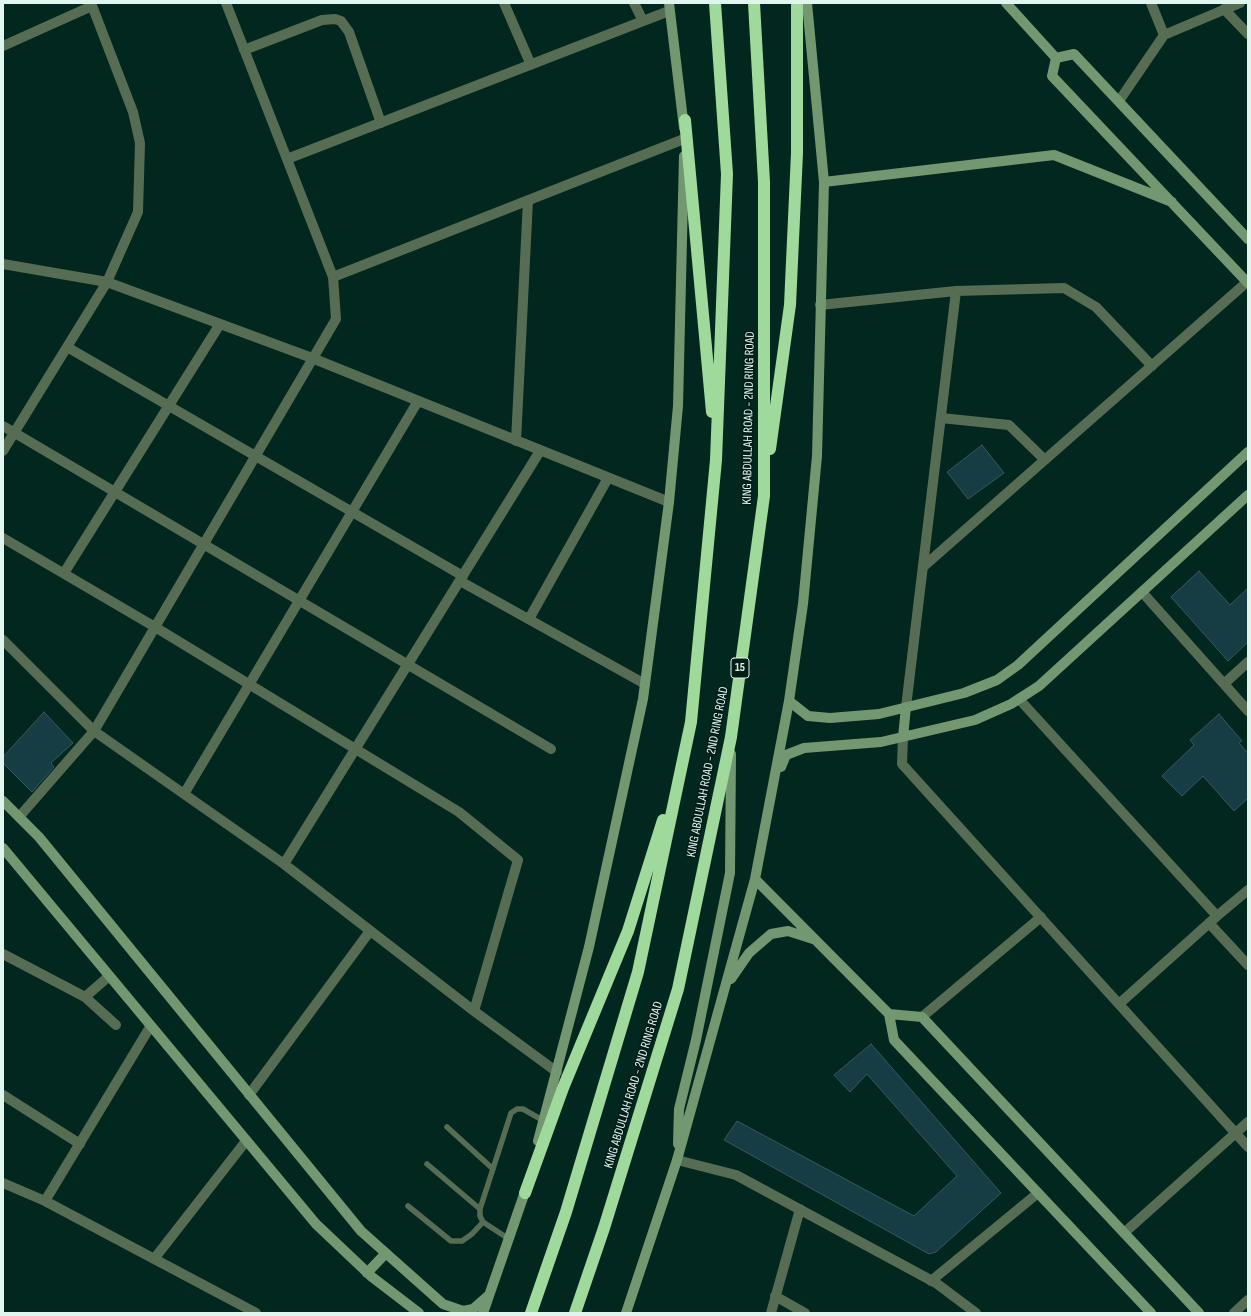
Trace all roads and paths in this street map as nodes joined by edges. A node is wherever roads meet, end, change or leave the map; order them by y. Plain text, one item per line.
1 (226, 3) edge
2 (504, 3) edge
3 (634, 3) edge
4 (715, 3) edge
5 (754, 3) edge
6 (797, 3) edge
7 (807, 3) edge
8 (1006, 3) edge
9 (1151, 3) edge
10 (1240, 3) edge
11 (91, 5) edge
12 (669, 7) edge
13 (1224, 9) junction
14 (643, 21) junction
15 (1248, 34) edge
16 (1164, 35) junction
17 (3, 46) edge
18 (244, 50) junction
19 (1056, 58) junction
20 (531, 65) junction
21 (1119, 101) junction
22 (685, 120) junction
23 (381, 123) junction
24 (684, 139) junction
25 (287, 159) junction
26 (824, 182) junction
27 (528, 200) junction
28 (1172, 202) junction
29 (1248, 239) edge
30 (3, 264) edge
31 (333, 277) junction
32 (107, 282) junction
33 (1248, 283) edge
34 (956, 292) junction
35 (820, 305) junction
36 (220, 324) junction
37 (67, 347) junction
38 (312, 358) junction
39 (1152, 366) junction
40 (418, 401) junction
41 (169, 406) junction
42 (941, 418) junction
43 (3, 426) edge
44 (14, 433) junction
45 (516, 441) junction
46 (3, 451) edge
47 (540, 451) junction
48 (1248, 452) edge
49 (255, 456) junction
50 (716, 460) junction
51 (1045, 460) junction
52 (608, 478) junction
53 (115, 492) junction
54 (1248, 495) edge
55 (764, 496) junction
56 (669, 502) junction
57 (352, 512) junction
58 (3, 538) edge
59 (203, 544) junction
60 (923, 567) junction
61 (64, 573) junction
62 (461, 578) junction
63 (1142, 592) junction
64 (300, 600) junction
65 (529, 619) junction
66 (155, 627) junction
67 (3, 640) edge
68 (1248, 662) edge
69 (408, 664) junction
70 (1225, 683) junction
71 (249, 684) junction
72 (645, 684) junction
73 (1019, 699) junction
74 (789, 701) junction
75 (906, 707) junction
76 (1248, 711) edge
77 (690, 722) junction
78 (94, 731) junction
79 (731, 737) junction
80 (903, 737) junction
81 (355, 749) junction
82 (551, 749) dead end
83 (775, 781) junction
84 (184, 794) junction
85 (3, 802) edge
86 (19, 817) junction
87 (3, 848) edge
88 (284, 864) junction
89 (755, 879) junction
90 (1248, 890) edge
91 (1217, 916) junction
92 (1041, 917) junction
93 (1209, 923) junction
94 (370, 931) junction
95 (816, 940) junction
96 (3, 954) edge
97 (1248, 965) edge
98 (108, 977) junction
99 (726, 985) junction
100 (85, 997) junction
101 (1119, 1004) junction
102 (474, 1011) junction
103 (889, 1014) junction
104 (922, 1017) junction
105 (116, 1025) dead end
106 (150, 1027) junction
107 (557, 1072) junction
108 (3, 1095) edge
109 (249, 1095) junction
110 (544, 1121) junction
111 (1248, 1122) edge
112 (447, 1127) dead end
113 (1236, 1133) junction
114 (246, 1141) junction
115 (80, 1144) junction
116 (1248, 1147) edge
117 (677, 1160) junction
118 (426, 1164) dead end
119 (493, 1169) junction
120 (3, 1183) edge
121 (525, 1193) junction
122 (1038, 1193) junction
123 (46, 1201) junction
124 (408, 1206) dead end
125 (480, 1209) junction
126 (800, 1209) junction
127 (483, 1222) junction
128 (1124, 1233) junction
129 (509, 1239) junction
130 (386, 1253) junction
131 (154, 1259) junction
132 (367, 1273) junction
133 (931, 1281) junction
134 (490, 1294) junction
135 (775, 1296) junction
136 (1248, 1300) edge
137 (256, 1313) edge
138 (419, 1313) edge
139 (483, 1313) edge
140 (531, 1313) edge
141 (575, 1313) edge
142 (626, 1313) edge
143 (770, 1313) edge
144 (805, 1313) edge
145 (976, 1313) edge
146 (1151, 1313) edge
147 (1199, 1313) edge
148 (1234, 1313) edge

1 - 18 street
2 - 20 street
3 - 14 street
4 - 50 highway, KING ABDULLAH ROAD - 2ND RING ROAD
5 - 55 highway, KING ABDULLAH ROAD - 2ND RING ROAD / 15
6 - 55 highway
7 - 26 main road
8 - 19 main road
9 - 16 street
10 - 13 street
11 - 17 street
11 - 32 street
12 - 14 street
12 - 22 main road
13 - 15 street
13 - 16 street
14 - 20 street
16 - 21 street
18 - 23 street
18 - 25 street
19 - 21 main road
19 - 28 main road
20 - 23 street
21 - 29 main road
22 - 24 main road
22 - 50 highway
23 - 25 street
24 - 27 street
24 - 56 main road
25 - 31 street
26 - 28 main road
26 - 35 main road
27 - 31 street
27 - 45 street
28 - 33 main road
30 - 32 street
31 - 38 street
32 - 36 street
32 - 37 street
33 - 39 street
34 - 35 street
34 - 39 street
34 - 42 street
35 - 74 main road
36 - 38 street
36 - 41 street
37 - 41 street
37 - 44 street
38 - 40 street
38 - 49 street
39 - 51 street
40 - 45 street
40 - 57 street
41 - 49 street
41 - 53 street
42 - 51 street
42 - 60 street
43 - 44 street
44 - 46 street
44 - 53 street
45 - 47 street
47 - 52 street
47 - 62 street
48 - 75 main road
49 - 57 street
49 - 59 street
50 - 77 highway, KING ABDULLAH ROAD - 2ND RING ROAD
51 - 60 street
52 - 56 street
52 - 65 street
53 - 59 street
53 - 61 street
54 - 63 main road
55 - 79 highway, KING ABDULLAH ROAD - 2ND RING ROAD / 15
56 - 72 main road
57 - 62 street
57 - 64 street
58 - 61 street
59 - 64 street
59 - 66 street
60 - 75 street
61 - 66 street
62 - 65 street
62 - 69 street
63 - 70 street
63 - 73 main road
64 - 69 street
64 - 71 street
65 - 72 street
66 - 71 street
66 - 78 street
67 - 78 street
68 - 70 street
69 - 81 street
69 - 82 street
70 - 76 street
71 - 81 street
71 - 84 street
72 - 107 main road
73 - 80 main road
73 - 91 street
74 - 75 main road
74 - 83 main road
75 - 80 main road
77 - 121 highway
77 - 140 highway, KING ABDULLAH ROAD - 2ND RING ROAD
78 - 84 street
78 - 86 street
79 - 117 main road
79 - 141 highway, KING ABDULLAH ROAD - 2ND RING ROAD / 15
80 - 83 main road
80 - 92 street
81 - 88 street
81 - 102 street
83 - 89 main road
84 - 88 street
85 - 86 main road
86 - 109 main road
87 - 98 main road
88 - 94 street
89 - 95 main road
89 - 99 main road
90 - 91 street
91 - 93 street
92 - 101 street
92 - 104 street
93 - 97 street
93 - 101 street
94 - 102 street
94 - 109 street
95 - 99 main road
95 - 103 main road
96 - 100 street
98 - 100 street
98 - 106 main road
99 - 117 main road
100 - 105 street
101 - 113 street
102 - 107 street
103 - 104 main road
103 - 122 main road
104 - 128 main road
106 - 114 main road
106 - 115 street
107 - 110 main road
108 - 115 street
109 - 130 main road
110 - 119 lane
110 - 121 main road
111 - 113 street
112 - 119 lane
113 - 116 street
113 - 128 street
114 - 131 street
114 - 132 main road
115 - 123 street
117 - 126 street
117 - 142 main road
118 - 125 lane
119 - 125 lane
120 - 123 street
121 - 129 main road
122 - 133 street
122 - 146 main road
123 - 131 street
124 - 127 lane
125 - 127 lane
126 - 133 street
126 - 135 street
127 - 129 lane
128 - 147 main road
129 - 134 main road
130 - 132 main road
130 - 134 main road
131 - 137 street
132 - 138 main road
133 - 145 street
134 - 139 main road
135 - 143 street
135 - 144 street
136 - 148 street

